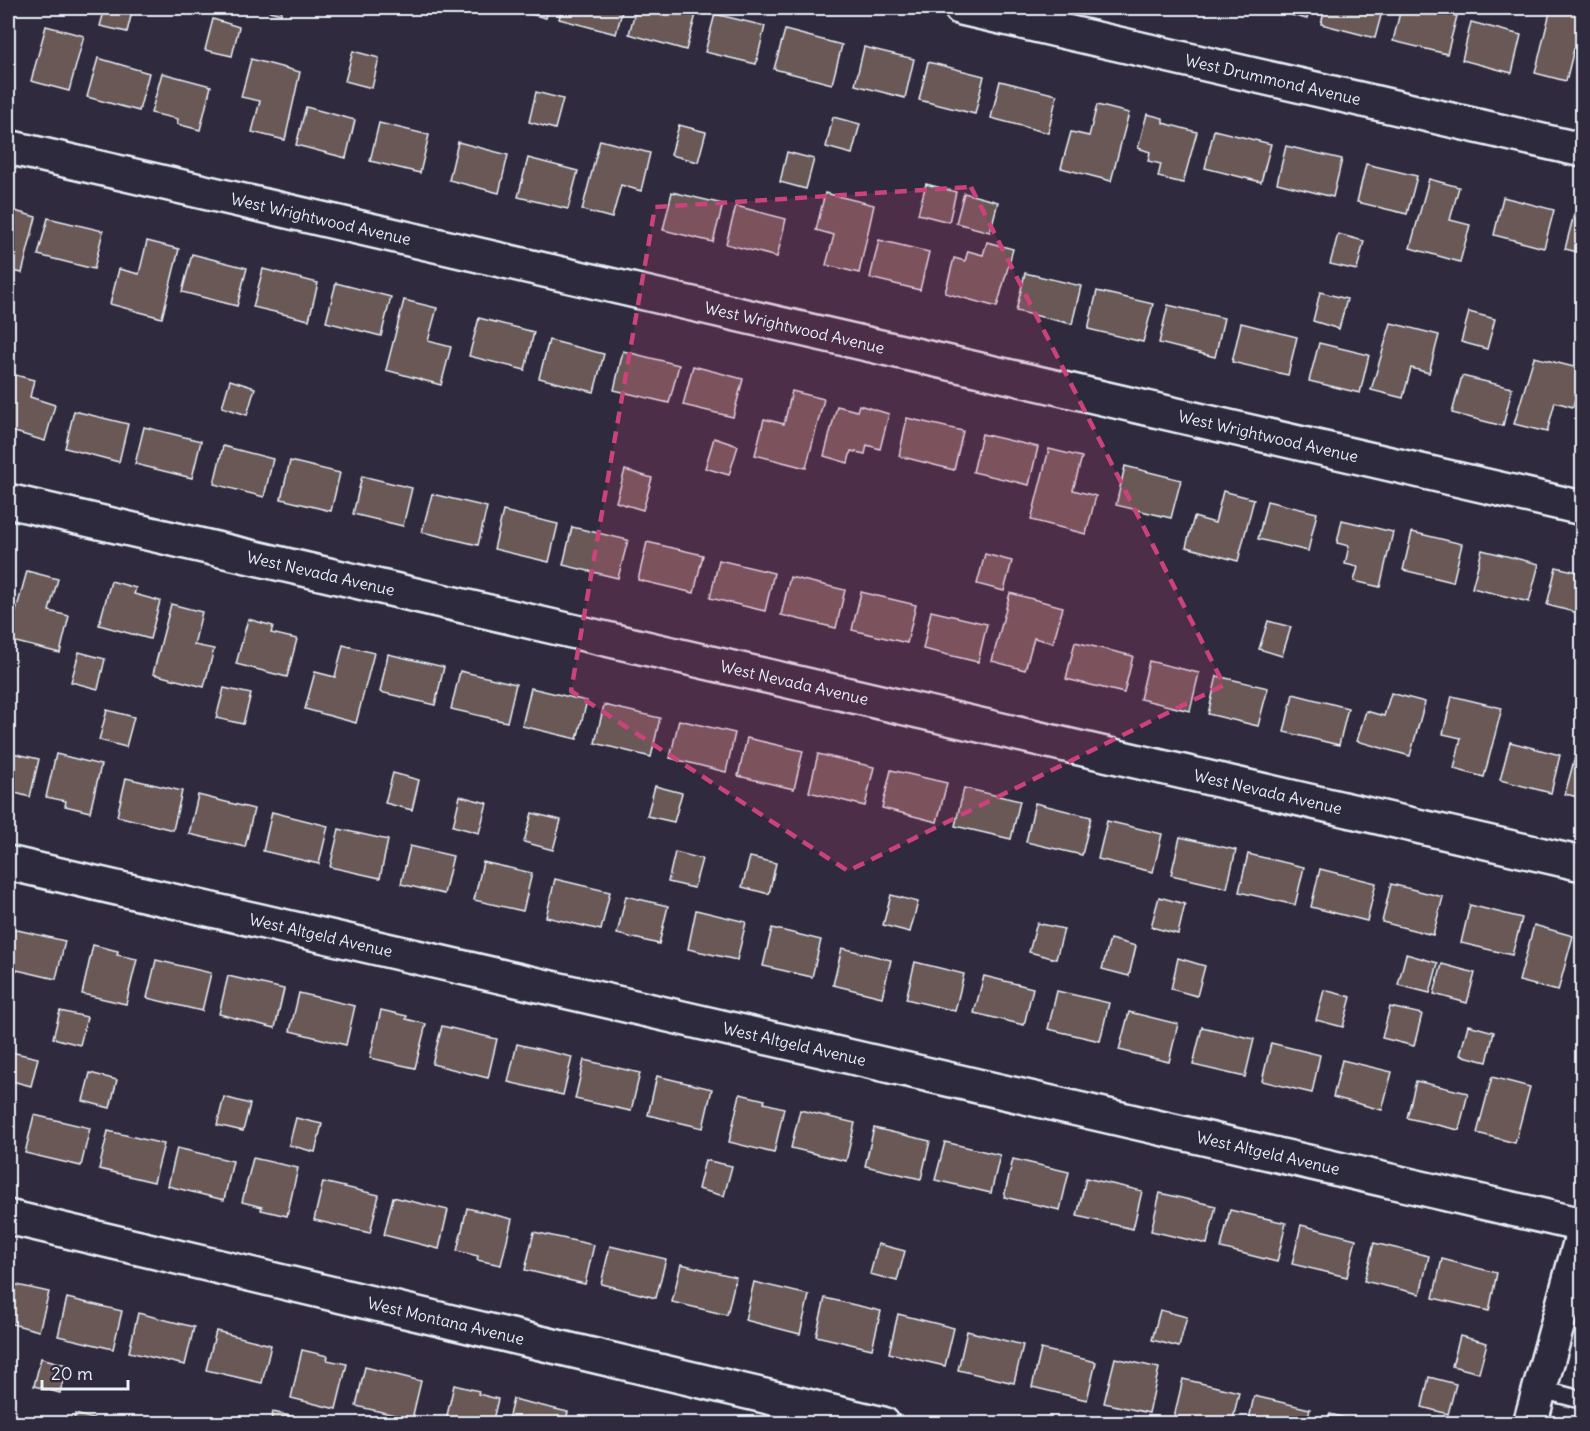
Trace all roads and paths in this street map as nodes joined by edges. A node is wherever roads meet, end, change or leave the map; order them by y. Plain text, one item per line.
1 (961, 8) edge
2 (8, 147) edge
3 (1582, 150) edge
4 (8, 501) edge
5 (1582, 508) edge
6 (8, 863) edge
7 (1582, 864) edge
8 (8, 1217) edge
9 (1582, 1225) edge
10 (1582, 1236) edge
11 (1573, 1308) edge
12 (1540, 1389) junction
13 (1582, 1400) edge
14 (883, 1424) edge
15 (1530, 1424) edge

1 - 3 street, West Drummond Avenue
2 - 5 street, West Wrightwood Avenue
4 - 7 street, West Nevada Avenue
6 - 9 street, West Altgeld Avenue
8 - 14 street, West Montana Avenue
10 - 11 street
11 - 12 street
12 - 13 lane
12 - 15 street

